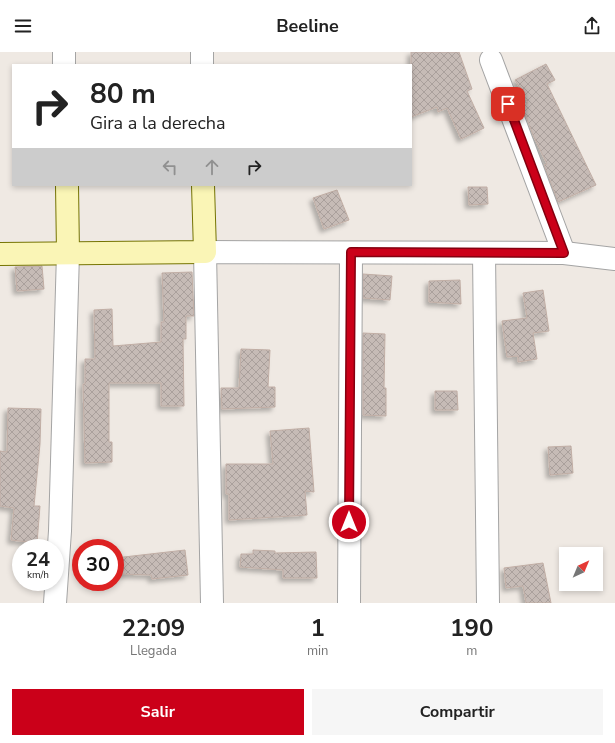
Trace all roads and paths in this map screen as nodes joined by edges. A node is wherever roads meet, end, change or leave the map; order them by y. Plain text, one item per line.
1 (64, 52) edge
2 (202, 52) edge
3 (495, 55) edge
4 (64, 64) edge
5 (202, 64) edge
6 (67, 186) edge
7 (203, 186) edge
8 (68, 252) junction
9 (205, 252) junction
10 (351, 252) junction
11 (484, 253) junction
12 (564, 253) junction
13 (0, 254) edge
14 (615, 258) edge
15 (55, 603) edge
16 (212, 603) edge
17 (348, 603) edge
18 (488, 603) edge

1 - 4 street
2 - 5 street
3 - 12 street
6 - 8 street
7 - 9 street
8 - 9 street
8 - 13 street
8 - 15 street
9 - 10 street
9 - 16 street
10 - 11 street
10 - 17 street
11 - 12 street
11 - 18 street
12 - 14 street

